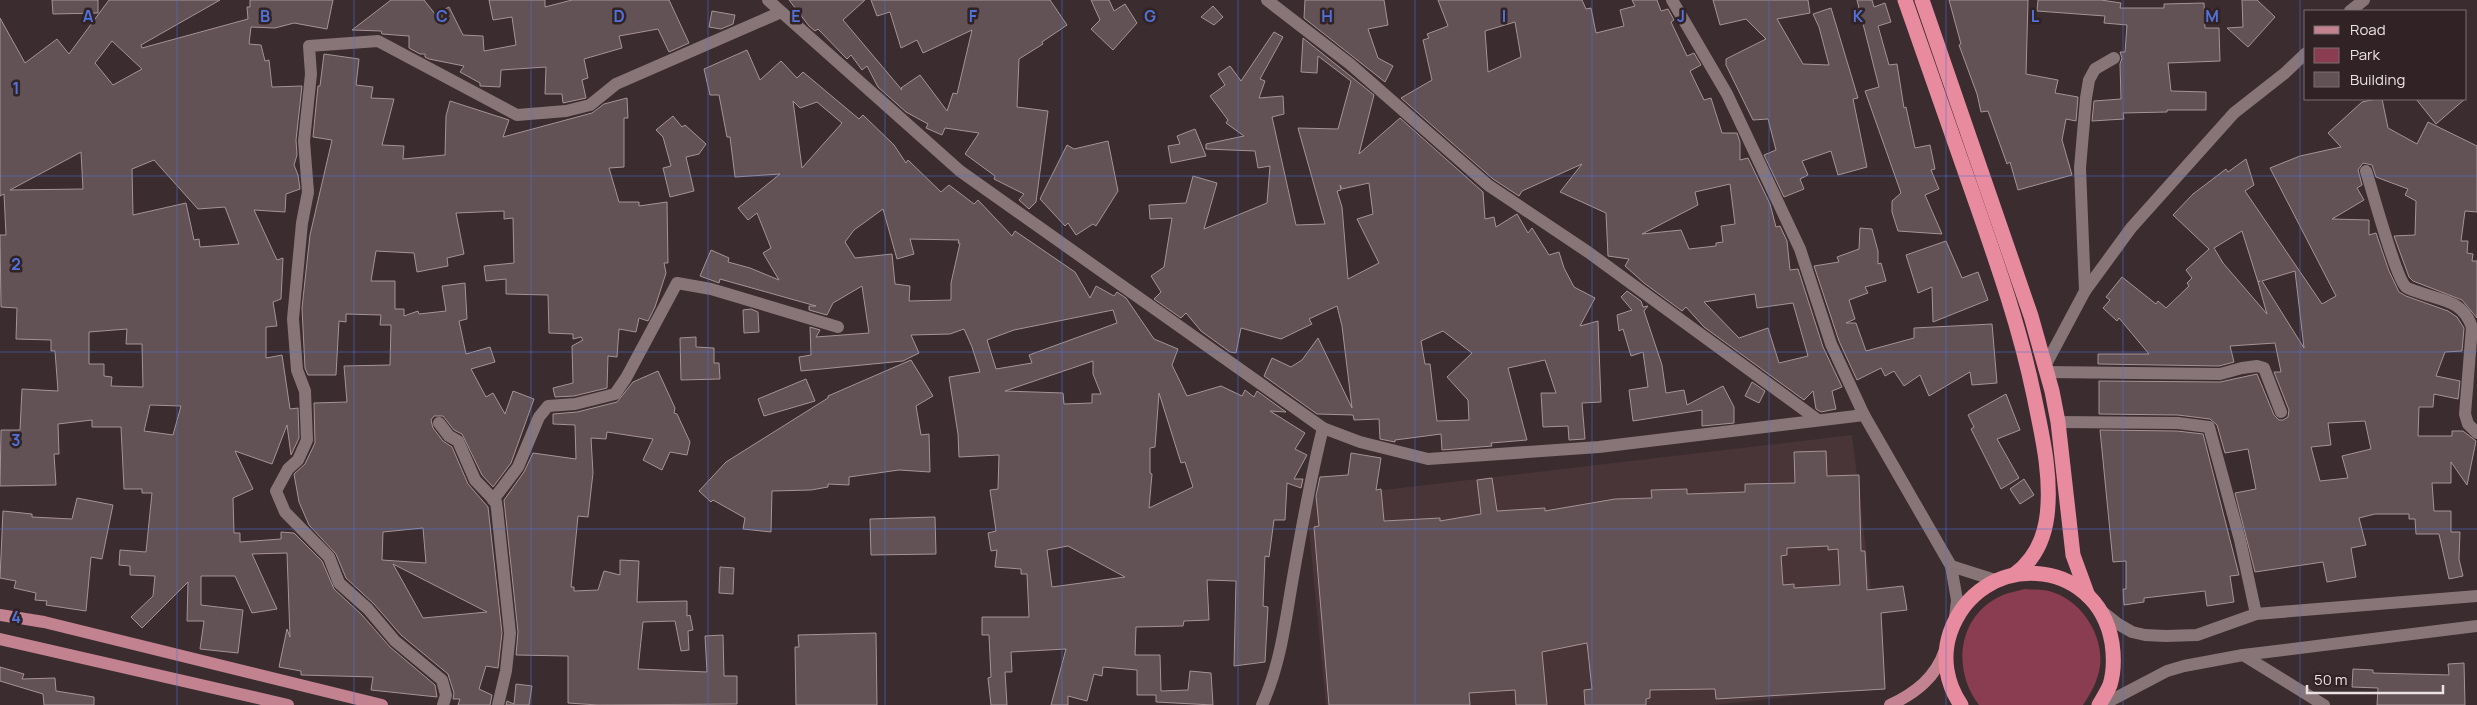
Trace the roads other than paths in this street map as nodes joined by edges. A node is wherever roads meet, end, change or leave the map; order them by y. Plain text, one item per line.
1 (768, 0) edge
2 (1268, 0) edge
3 (1672, 0) edge
4 (1905, 0) edge
5 (1922, 0) edge
6 (2364, 0) edge
7 (2351, 10) edge
8 (779, 13) junction
9 (2304, 54) edge
10 (2114, 58) dead end
11 (2366, 171) dead end
12 (2085, 291) junction
13 (838, 327) dead end
14 (2045, 370) junction
15 (2281, 412) dead end
16 (1864, 415) junction
17 (1818, 420) junction
18 (2058, 422) junction
19 (439, 423) dead end
20 (1323, 428) junction
21 (2477, 434) edge
22 (493, 500) junction
23 (1951, 566) junction
24 (2015, 574) junction
25 (1995, 580) junction
26 (2477, 596) edge
27 (2093, 602) junction
28 (2256, 614) junction
29 (0, 615) edge
30 (1955, 618) junction
31 (2477, 626) edge
32 (0, 639) edge
33 (1947, 643) junction
34 (2243, 655) junction
35 (288, 705) edge
36 (382, 705) edge
37 (442, 705) edge
38 (498, 705) edge
39 (1262, 705) edge
40 (1890, 705) edge
41 (1960, 705) edge
42 (2101, 705) edge
43 (2324, 705) edge

1 - 8 street
2 - 17 street
3 - 16 street
4 - 24 highway
5 - 14 highway
6 - 7 street
8 - 20 street
8 - 37 street
9 - 12 street
10 - 12 street
11 - 21 street
12 - 14 street
13 - 22 street
14 - 15 street
14 - 18 highway
16 - 17 street
16 - 23 street
17 - 20 street
18 - 27 highway
18 - 28 street
19 - 22 street
20 - 39 street
22 - 38 street
23 - 25 street
23 - 30 street
24 - 25 highway
24 - 27 highway
25 - 30 highway
26 - 28 street
27 - 28 street
27 - 42 highway
29 - 36 main road
30 - 33 highway
31 - 34 street
32 - 35 main road
33 - 40 main road
33 - 41 highway
34 - 42 street
34 - 43 street

